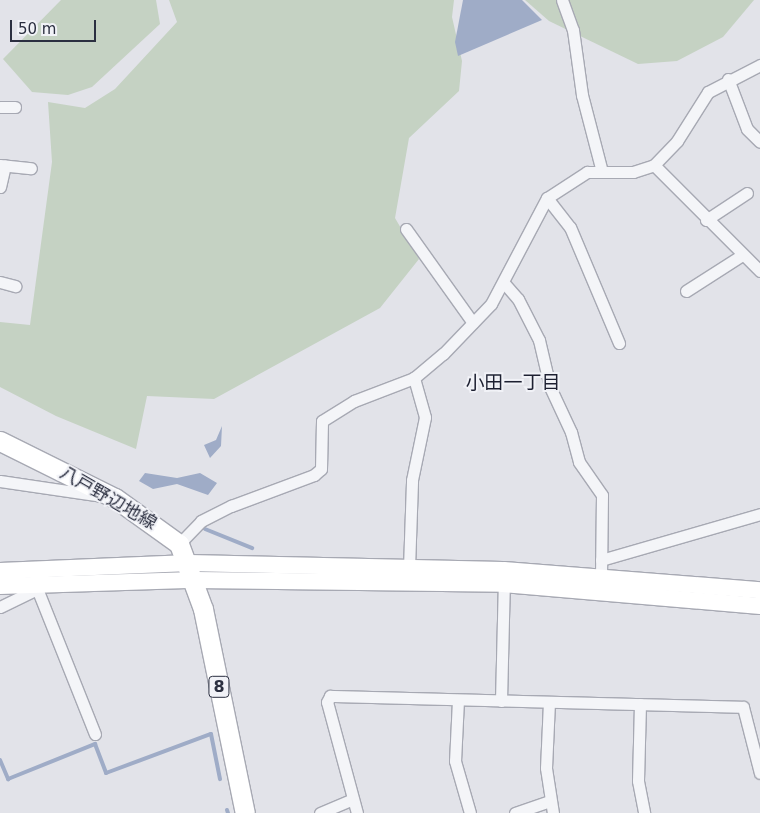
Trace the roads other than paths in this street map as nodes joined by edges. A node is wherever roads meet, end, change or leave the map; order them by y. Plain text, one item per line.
1 (562, 0) edge
2 (760, 65) edge
3 (728, 79) junction
4 (0, 107) edge
5 (15, 107) dead end
6 (760, 142) edge
7 (2, 165) edge
8 (654, 165) junction
9 (31, 168) dead end
10 (601, 168) junction
11 (0, 187) edge
12 (747, 193) dead end
13 (547, 198) junction
14 (706, 220) junction
15 (406, 229) dead end
16 (742, 255) junction
17 (760, 271) edge
18 (0, 282) edge
19 (504, 283) junction
20 (14, 286) dead end
21 (686, 291) dead end
22 (473, 323) junction
23 (618, 343) dead end
24 (414, 378) junction
25 (0, 441) edge
26 (0, 481) edge
27 (116, 498) junction
28 (760, 514) edge
29 (179, 544) junction
30 (601, 567) junction
31 (409, 568) junction
32 (0, 571) edge
33 (192, 571) junction
34 (504, 577) junction
35 (0, 586) edge
36 (43, 586) junction
37 (760, 590) edge
38 (760, 606) edge
39 (0, 607) edge
40 (458, 700) junction
41 (501, 701) junction
42 (549, 702) junction
43 (640, 704) junction
44 (95, 734) dead end
45 (760, 773) edge
46 (351, 800) junction
47 (549, 801) junction
48 (245, 813) edge
49 (320, 813) edge
50 (356, 813) edge
51 (470, 813) edge
52 (515, 813) edge
53 (553, 813) edge
54 (644, 813) edge

1 - 10 street
2 - 3 street
3 - 6 street
3 - 8 street
4 - 5 street
7 - 9 street
7 - 11 street
8 - 10 street
8 - 14 street
10 - 13 street
12 - 14 street
13 - 19 street
13 - 23 street
14 - 16 street
15 - 22 street
16 - 17 street
16 - 21 street
18 - 20 street
19 - 22 street
19 - 30 street
22 - 24 street
24 - 29 street
24 - 31 street
25 - 27 main road, 八戸野辺地線 / 8
26 - 27 street
27 - 29 main road, 八戸野辺地線 / 8
28 - 30 street
29 - 33 main road, 八戸野辺地線 / 8
30 - 34 street
30 - 37 street
31 - 33 street
31 - 34 street
32 - 33 street
33 - 34 street
33 - 36 street
33 - 48 main road, 八戸野辺地線 / 8
34 - 38 street
34 - 41 street
35 - 36 street
36 - 39 street
36 - 44 street
40 - 41 street
40 - 46 street
40 - 51 street
41 - 42 street
42 - 43 street
42 - 47 street
43 - 45 street
43 - 54 street
46 - 49 street
46 - 50 street
47 - 52 street
47 - 53 street

